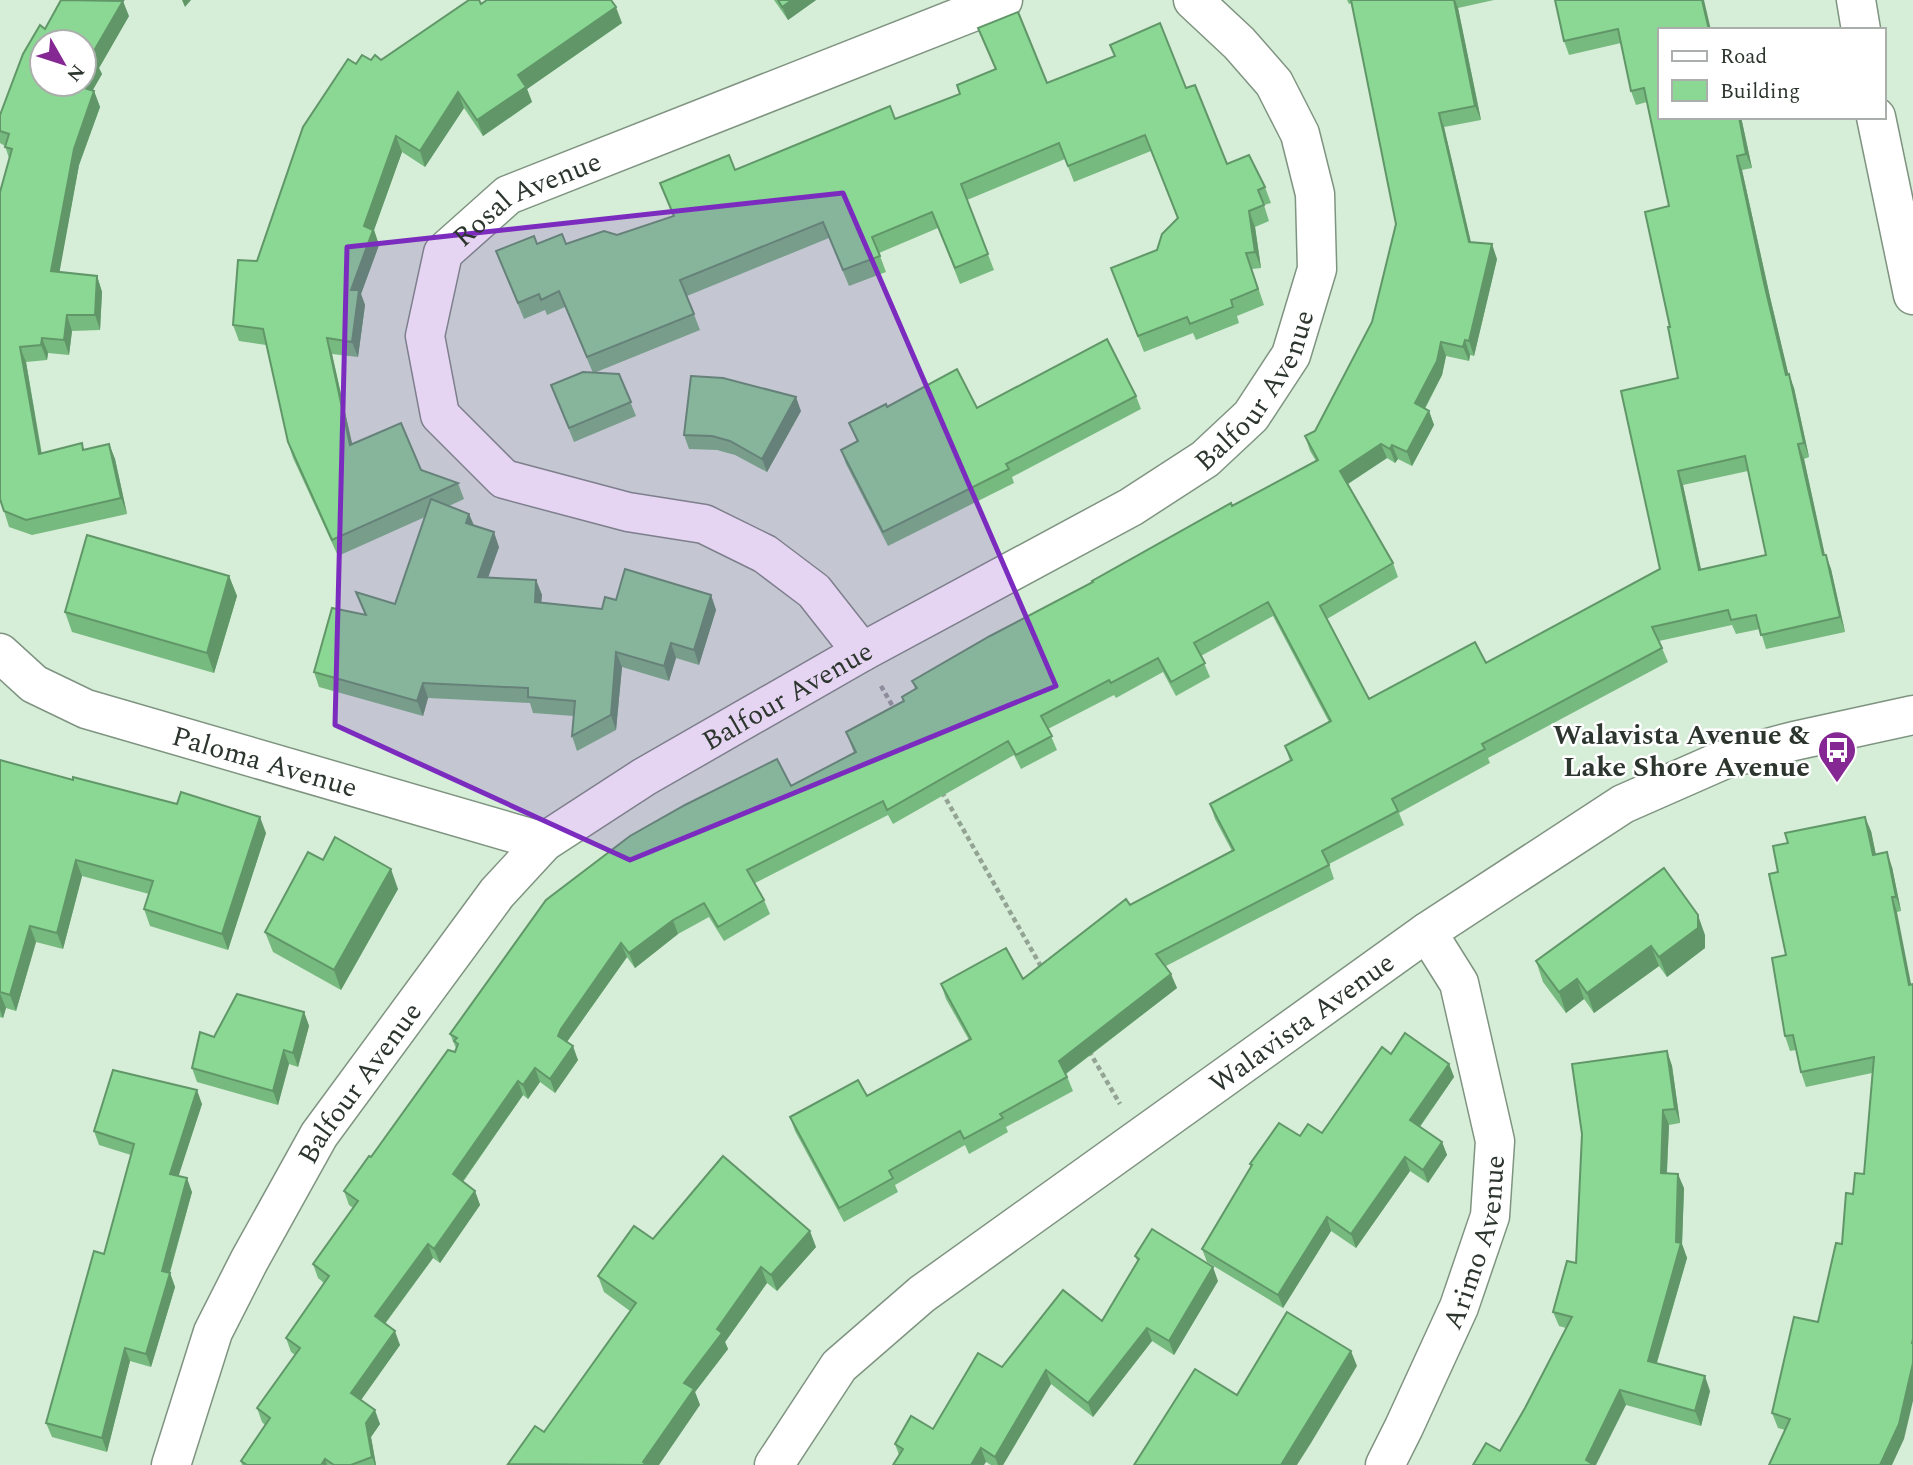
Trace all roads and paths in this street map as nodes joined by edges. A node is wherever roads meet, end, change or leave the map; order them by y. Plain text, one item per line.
1 (1003, 0) edge
2 (1193, 0) edge
3 (1856, 0) edge
4 (1861, 28) edge
5 (1877, 119) edge
6 (1913, 295) edge
7 (862, 652) junction
8 (0, 653) edge
9 (897, 713) edge
10 (1913, 715) edge
11 (938, 786) edge
12 (544, 842) junction
13 (1427, 932) junction
14 (1049, 980) edge
15 (1084, 1041) edge
16 (1139, 1138) junction
17 (172, 1465) edge
18 (774, 1465) edge
19 (1385, 1465) edge

1 - 7 street, Rosal Avenue
2 - 7 street, Balfour Avenue
3 - 4 street
5 - 6 street
7 - 9 path
7 - 12 street, Balfour Avenue
8 - 12 street, Paloma Avenue
10 - 13 street, Walavista Avenue
11 - 14 path
12 - 17 street, Balfour Avenue
13 - 16 street, Walavista Avenue
13 - 19 street, Arimo Avenue
15 - 16 path
16 - 18 street, Walavista Avenue

